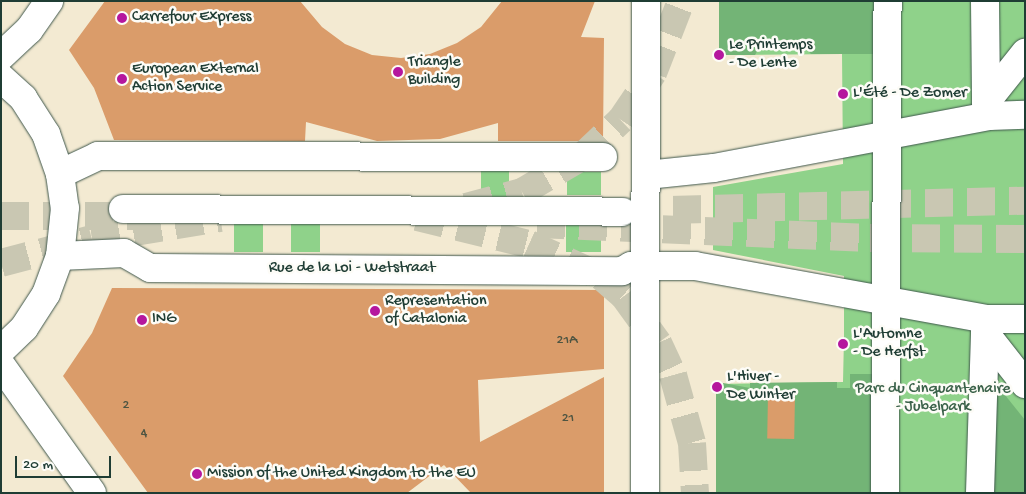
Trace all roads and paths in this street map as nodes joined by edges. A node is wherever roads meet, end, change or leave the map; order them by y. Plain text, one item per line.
1 (49, 1) edge
2 (646, 1) edge
3 (888, 1) edge
4 (985, 1) edge
5 (1025, 53) edge
6 (1, 56) edge
7 (1, 78) edge
8 (987, 109) junction
9 (1025, 115) edge
10 (887, 134) junction
11 (603, 157) dead end
12 (60, 174) junction
13 (647, 175) junction
14 (123, 209) tunnel mouth
15 (622, 212) tunnel mouth
16 (60, 256) junction
17 (648, 265) junction
18 (886, 300) junction
19 (1025, 319) edge
20 (986, 326) junction
21 (1, 350) edge
22 (1, 365) edge
23 (1025, 384) edge
24 (92, 493) edge
25 (645, 493) edge
26 (885, 493) edge
27 (980, 493) edge

1 - 6 street
2 - 13 street
3 - 10 street
4 - 8 street
5 - 8 street
7 - 12 street
8 - 9 street
8 - 10 street
10 - 13 street
10 - 18 street
11 - 12 street
12 - 16 street
13 - 17 street
14 - 15 street
16 - 17 street, Rue de la Loi - Wetstraat
16 - 21 street
17 - 18 street, Rue de la Loi - Wetstraat
17 - 25 street
18 - 20 street, Rue de la Loi - Wetstraat
18 - 26 street
19 - 20 street, Rue de la Loi - Wetstraat
20 - 23 street
20 - 27 street
22 - 24 street

